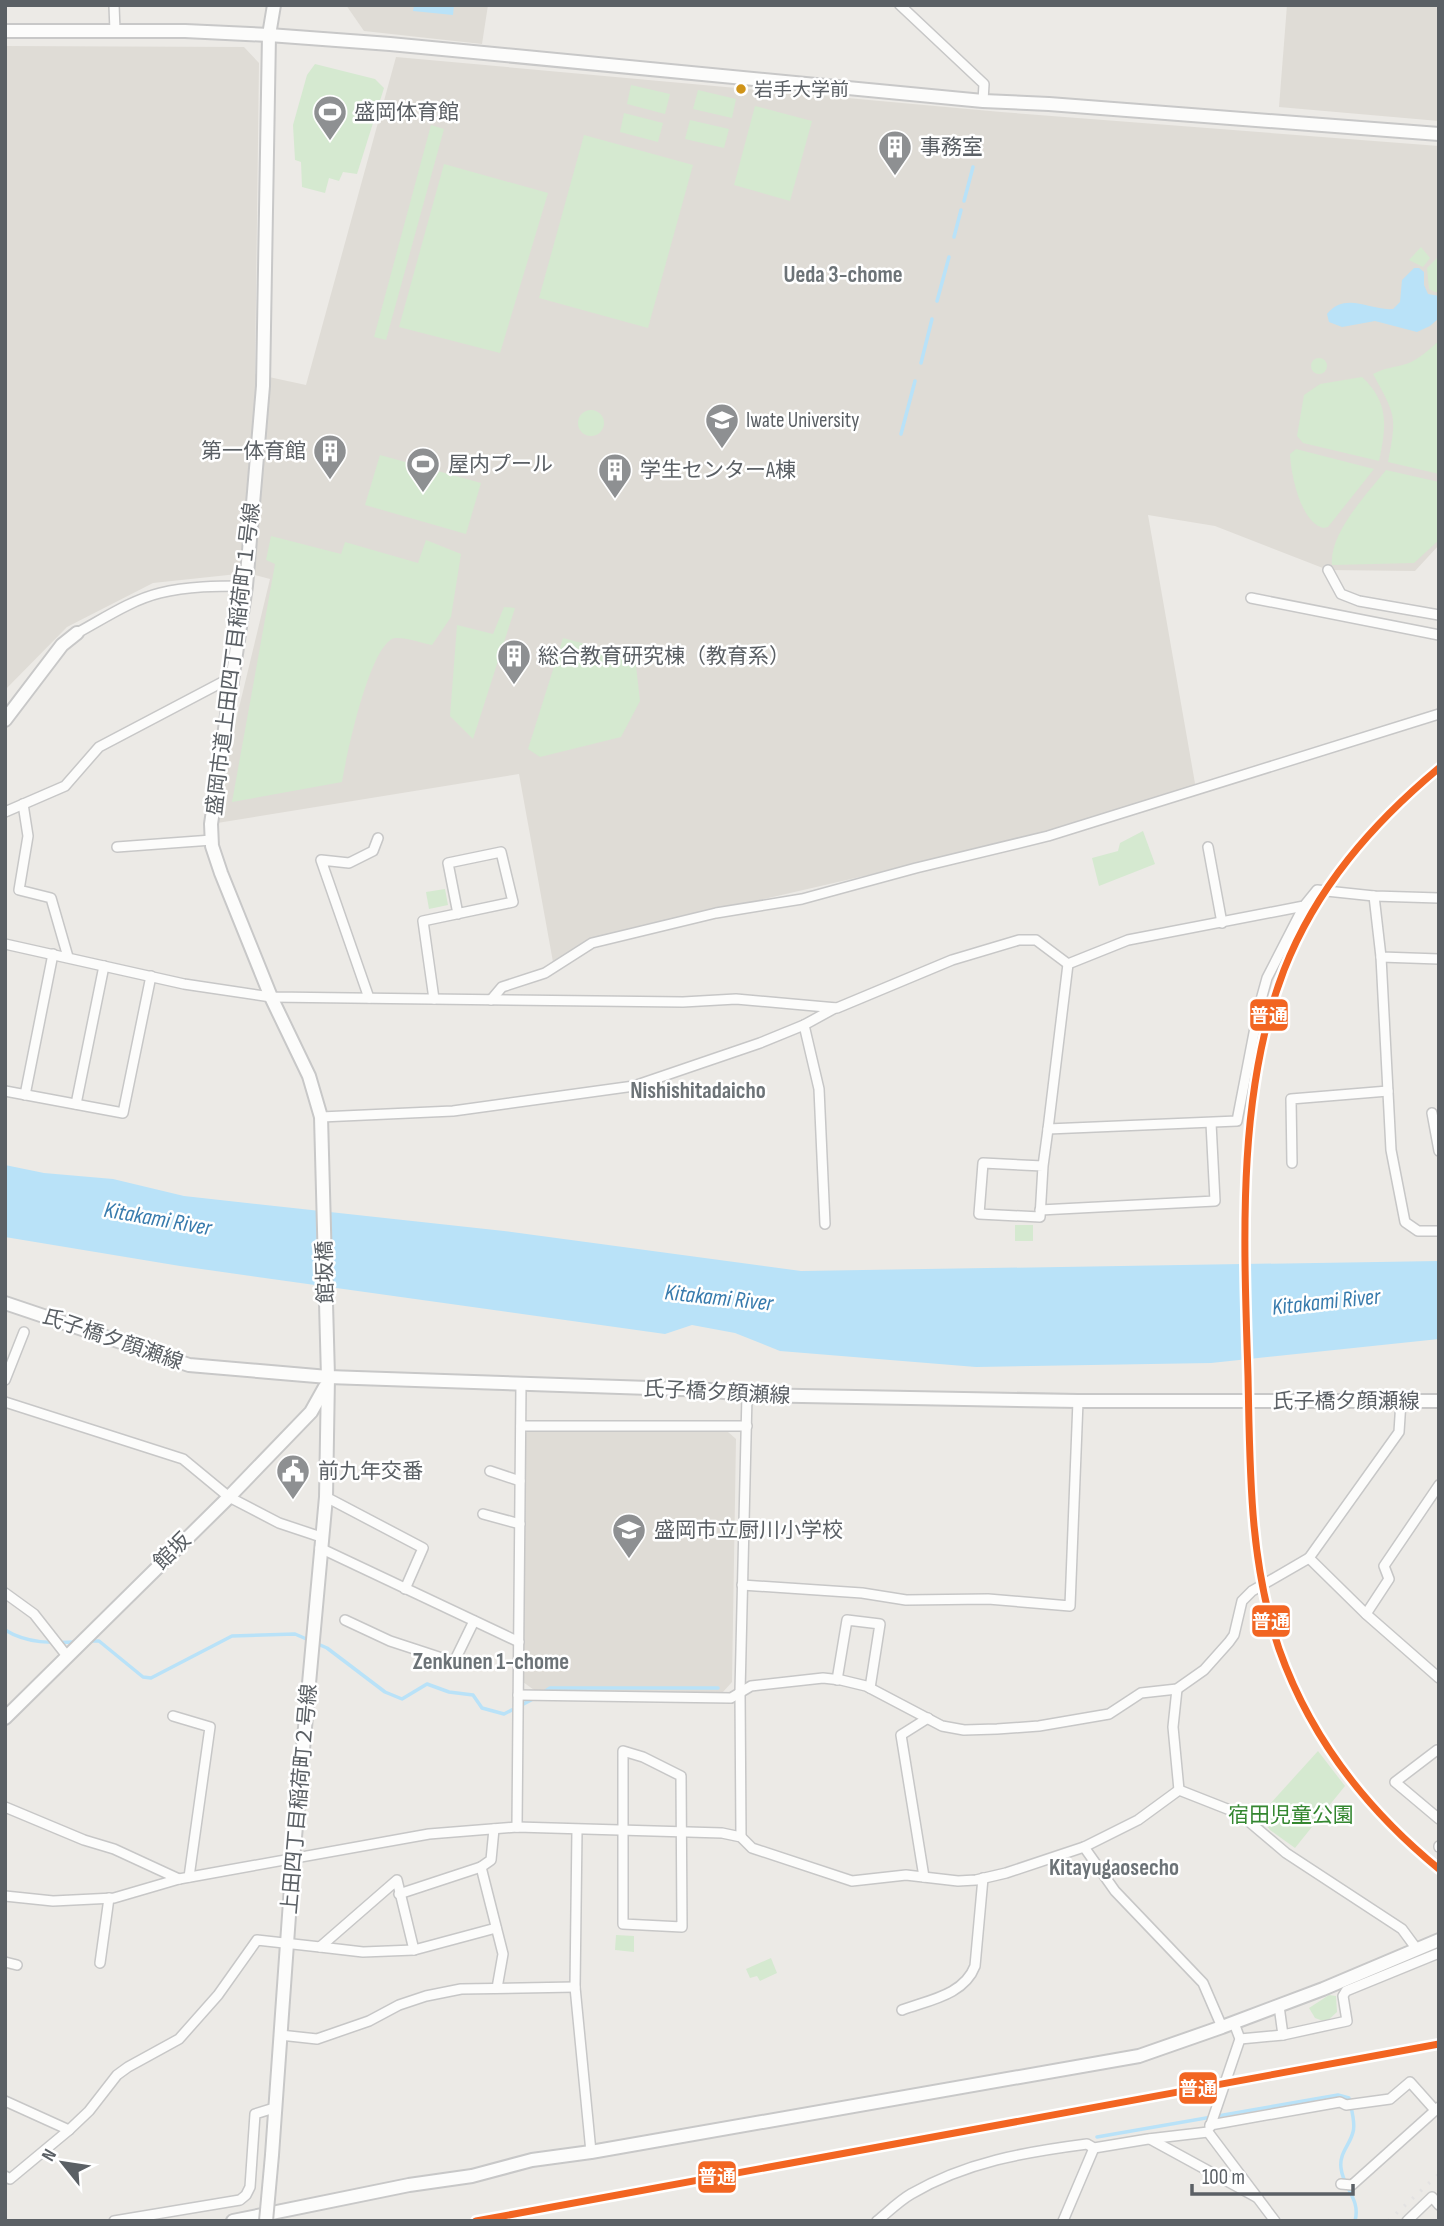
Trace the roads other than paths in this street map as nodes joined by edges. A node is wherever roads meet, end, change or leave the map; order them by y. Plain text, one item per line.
1 (114, 5) edge
2 (274, 5) edge
3 (900, 5) edge
4 (5, 31) edge
5 (115, 31) junction
6 (269, 35) junction
7 (983, 101) junction
8 (1439, 134) edge
9 (1328, 570) dead end
10 (246, 586) junction
11 (1251, 598) dead end
12 (1439, 615) edge
13 (78, 633) joint
14 (1439, 635) edge
15 (232, 677) junction
16 (1439, 714) edge
17 (5, 720) edge
18 (23, 804) junction
19 (5, 812) edge
20 (378, 838) dead end
21 (212, 840) junction
22 (117, 846) dead end
23 (1208, 847) dead end
24 (1374, 896) junction
25 (1439, 898) edge
26 (1304, 906) junction
27 (458, 914) junction
28 (1222, 923) junction
29 (5, 944) edge
30 (53, 954) junction
31 (68, 957) junction
32 (1381, 957) junction
33 (1439, 960) edge
34 (1068, 964) junction
35 (104, 966) junction
36 (152, 976) junction
37 (271, 997) junction
38 (369, 998) junction
39 (434, 999) junction
40 (491, 1000) junction
41 (837, 1008) junction
42 (804, 1025) junction
43 (5, 1091) edge
44 (1388, 1091) junction
45 (25, 1095) junction
46 (76, 1104) junction
47 (1432, 1113) dead end
48 (321, 1117) junction
49 (1210, 1123) junction
50 (1048, 1129) junction
51 (1439, 1151) edge
52 (1292, 1163) dead end
53 (321, 1166) joint
54 (1043, 1166) junction
55 (1040, 1210) junction
56 (825, 1224) dead end
57 (1439, 1231) edge
58 (5, 1303) edge
59 (24, 1332) dead end
60 (5, 1347) edge
61 (17, 1351) junction
62 (328, 1377) junction
63 (5, 1380) edge
64 (521, 1384) junction
65 (747, 1395) junction
66 (1078, 1401) junction
67 (1401, 1401) junction
68 (1439, 1401) edge
69 (5, 1402) edge
70 (521, 1426) junction
71 (747, 1426) junction
72 (490, 1471) dead end
73 (520, 1481) junction
74 (1439, 1485) edge
75 (229, 1497) junction
76 (326, 1497) junction
77 (483, 1514) dead end
78 (520, 1524) junction
79 (321, 1543) junction
80 (1309, 1558) junction
81 (743, 1585) junction
82 (405, 1588) junction
83 (5, 1593) edge
84 (1366, 1614) junction
85 (345, 1620) dead end
86 (474, 1621) junction
87 (519, 1643) junction
88 (71, 1652) junction
89 (1439, 1678) edge
90 (837, 1679) junction
91 (870, 1688) junction
92 (1177, 1689) junction
93 (740, 1692) junction
94 (518, 1695) junction
95 (173, 1716) dead end
96 (5, 1718) edge
97 (928, 1718) junction
98 (1439, 1751) edge
99 (1180, 1790) junction
100 (5, 1807) edge
101 (1439, 1819) edge
102 (517, 1828) junction
103 (494, 1829) junction
104 (577, 1830) junction
105 (624, 1831) junction
106 (682, 1832) junction
107 (741, 1837) junction
108 (1084, 1847) junction
109 (293, 1859) junction
110 (481, 1867) junction
111 (189, 1877) junction
112 (924, 1877) junction
113 (983, 1878) junction
114 (179, 1879) junction
115 (399, 1894) junction
116 (5, 1896) edge
117 (109, 1898) junction
118 (496, 1928) junction
119 (1439, 1940) edge
120 (288, 1944) junction
121 (320, 1947) junction
122 (1416, 1948) junction
123 (414, 1950) junction
124 (1439, 1953) edge
125 (5, 1962) edge
126 (100, 1963) dead end
127 (17, 1965) dead end
128 (575, 1987) junction
129 (497, 1988) junction
130 (1279, 2006) junction
131 (902, 2010) dead end
132 (1228, 2025) junction
133 (280, 2035) junction
134 (1283, 2035) junction
135 (1240, 2039) junction
136 (5, 2101) edge
137 (274, 2108) junction
138 (1437, 2109) edge
139 (1209, 2129) junction
140 (69, 2130) junction
141 (1148, 2138) junction
142 (1094, 2148) junction
143 (592, 2152) junction
144 (7, 2179) edge
145 (1341, 2184) dead end
146 (1258, 2198) junction
147 (1439, 2204) edge
148 (878, 2220) edge
149 (114, 2221) edge
150 (233, 2221) edge
151 (266, 2221) edge
152 (1063, 2221) edge
153 (1275, 2221) edge
154 (1407, 2221) edge

1 - 5 street
2 - 6 street, 盛岡市道上田四丁目稲荷町１号線
3 - 7 street
4 - 5 street
5 - 6 street
6 - 7 street
6 - 10 street, 盛岡市道上田四丁目稲荷町１号線
7 - 8 street
9 - 12 street
10 - 13 street
10 - 15 street, 盛岡市道上田四丁目稲荷町１号線
11 - 14 street
13 - 17 street
15 - 18 street
15 - 21 street, 盛岡市道上田四丁目稲荷町１号線
16 - 40 street
18 - 19 street
18 - 31 street
20 - 38 street
21 - 22 street
21 - 37 street, 盛岡市道上田四丁目稲荷町１号線
23 - 28 street
24 - 25 street
24 - 26 street
24 - 32 street
26 - 28 street
26 - 49 street
27 - 27 street
27 - 39 street
28 - 34 street
29 - 30 street
30 - 31 street
30 - 45 street
31 - 35 street
32 - 33 street
32 - 44 street
34 - 41 street
34 - 50 street
35 - 36 street
35 - 46 street
36 - 37 street
36 - 46 street
37 - 38 street
37 - 48 street, 盛岡市道上田四丁目稲荷町１号線
38 - 39 street
39 - 40 street
40 - 41 street
41 - 42 street
42 - 48 street
42 - 56 street
43 - 45 street
44 - 52 street
44 - 57 street
45 - 46 street
47 - 51 street
48 - 53 street, 盛岡市道上田四丁目稲荷町１号線
49 - 50 street
49 - 55 street
50 - 54 street
53 - 62 street, 館坂橋
54 - 55 street
54 - 55 street
58 - 62 street, 氏子橋夕顔瀬線
59 - 61 street
60 - 61 street
61 - 63 street
62 - 64 street, 氏子橋夕顔瀬線
62 - 75 street, 館坂
62 - 76 street, 上田四丁目稲荷町２号線
64 - 65 street, 氏子橋夕顔瀬線
64 - 70 street
65 - 66 street, 氏子橋夕顔瀬線
65 - 71 street
66 - 67 street, 氏子橋夕顔瀬線
66 - 81 street
67 - 68 street, 氏子橋夕顔瀬線
67 - 80 street
69 - 75 street
70 - 71 street
70 - 73 street
71 - 81 street
72 - 73 street
73 - 78 street
74 - 84 street
75 - 79 street
75 - 88 street, 館坂
76 - 79 street, 上田四丁目稲荷町２号線
76 - 82 street
77 - 78 street
78 - 87 street
79 - 82 street
79 - 109 street, 上田四丁目稲荷町２号線
80 - 84 street
80 - 92 street
81 - 93 street
82 - 86 street
83 - 88 street
84 - 89 street
85 - 86 street
86 - 87 street
87 - 94 street
88 - 96 street, 館坂
90 - 91 street
90 - 91 street
90 - 93 street
91 - 97 street
92 - 97 street
92 - 99 street
93 - 94 street
93 - 107 street
94 - 102 street
95 - 111 street
97 - 112 street
98 - 101 street
99 - 108 street
99 - 122 street
100 - 114 street
102 - 103 street
102 - 104 street
103 - 109 street
103 - 110 street
104 - 105 street
104 - 128 street
105 - 106 street
105 - 106 street
105 - 106 street
106 - 107 street
107 - 112 street
108 - 113 street
108 - 132 street
109 - 111 street
109 - 120 street, 上田四丁目稲荷町２号線
110 - 115 street
110 - 118 street
111 - 114 street
112 - 113 street
113 - 131 street
114 - 117 street
115 - 121 street
115 - 123 street
116 - 117 street
117 - 126 street
118 - 123 street
118 - 129 street
119 - 122 street
120 - 121 street
120 - 133 street, 上田四丁目稲荷町２号線
120 - 140 street
121 - 123 street
122 - 130 street
124 - 134 street
125 - 127 street
128 - 129 street
128 - 143 street
129 - 133 street
130 - 132 street
130 - 134 street
132 - 135 street
132 - 143 street
133 - 137 street, 上田四丁目稲荷町２号線
134 - 135 street
135 - 139 street
136 - 140 street
137 - 149 street
137 - 151 street, 上田四丁目稲荷町２号線, bridge
138 - 139 street
138 - 145 street
139 - 141 street
139 - 146 street
140 - 144 street
141 - 142 street
141 - 146 street
142 - 148 street
142 - 152 street
143 - 150 street
146 - 153 street
147 - 154 street

